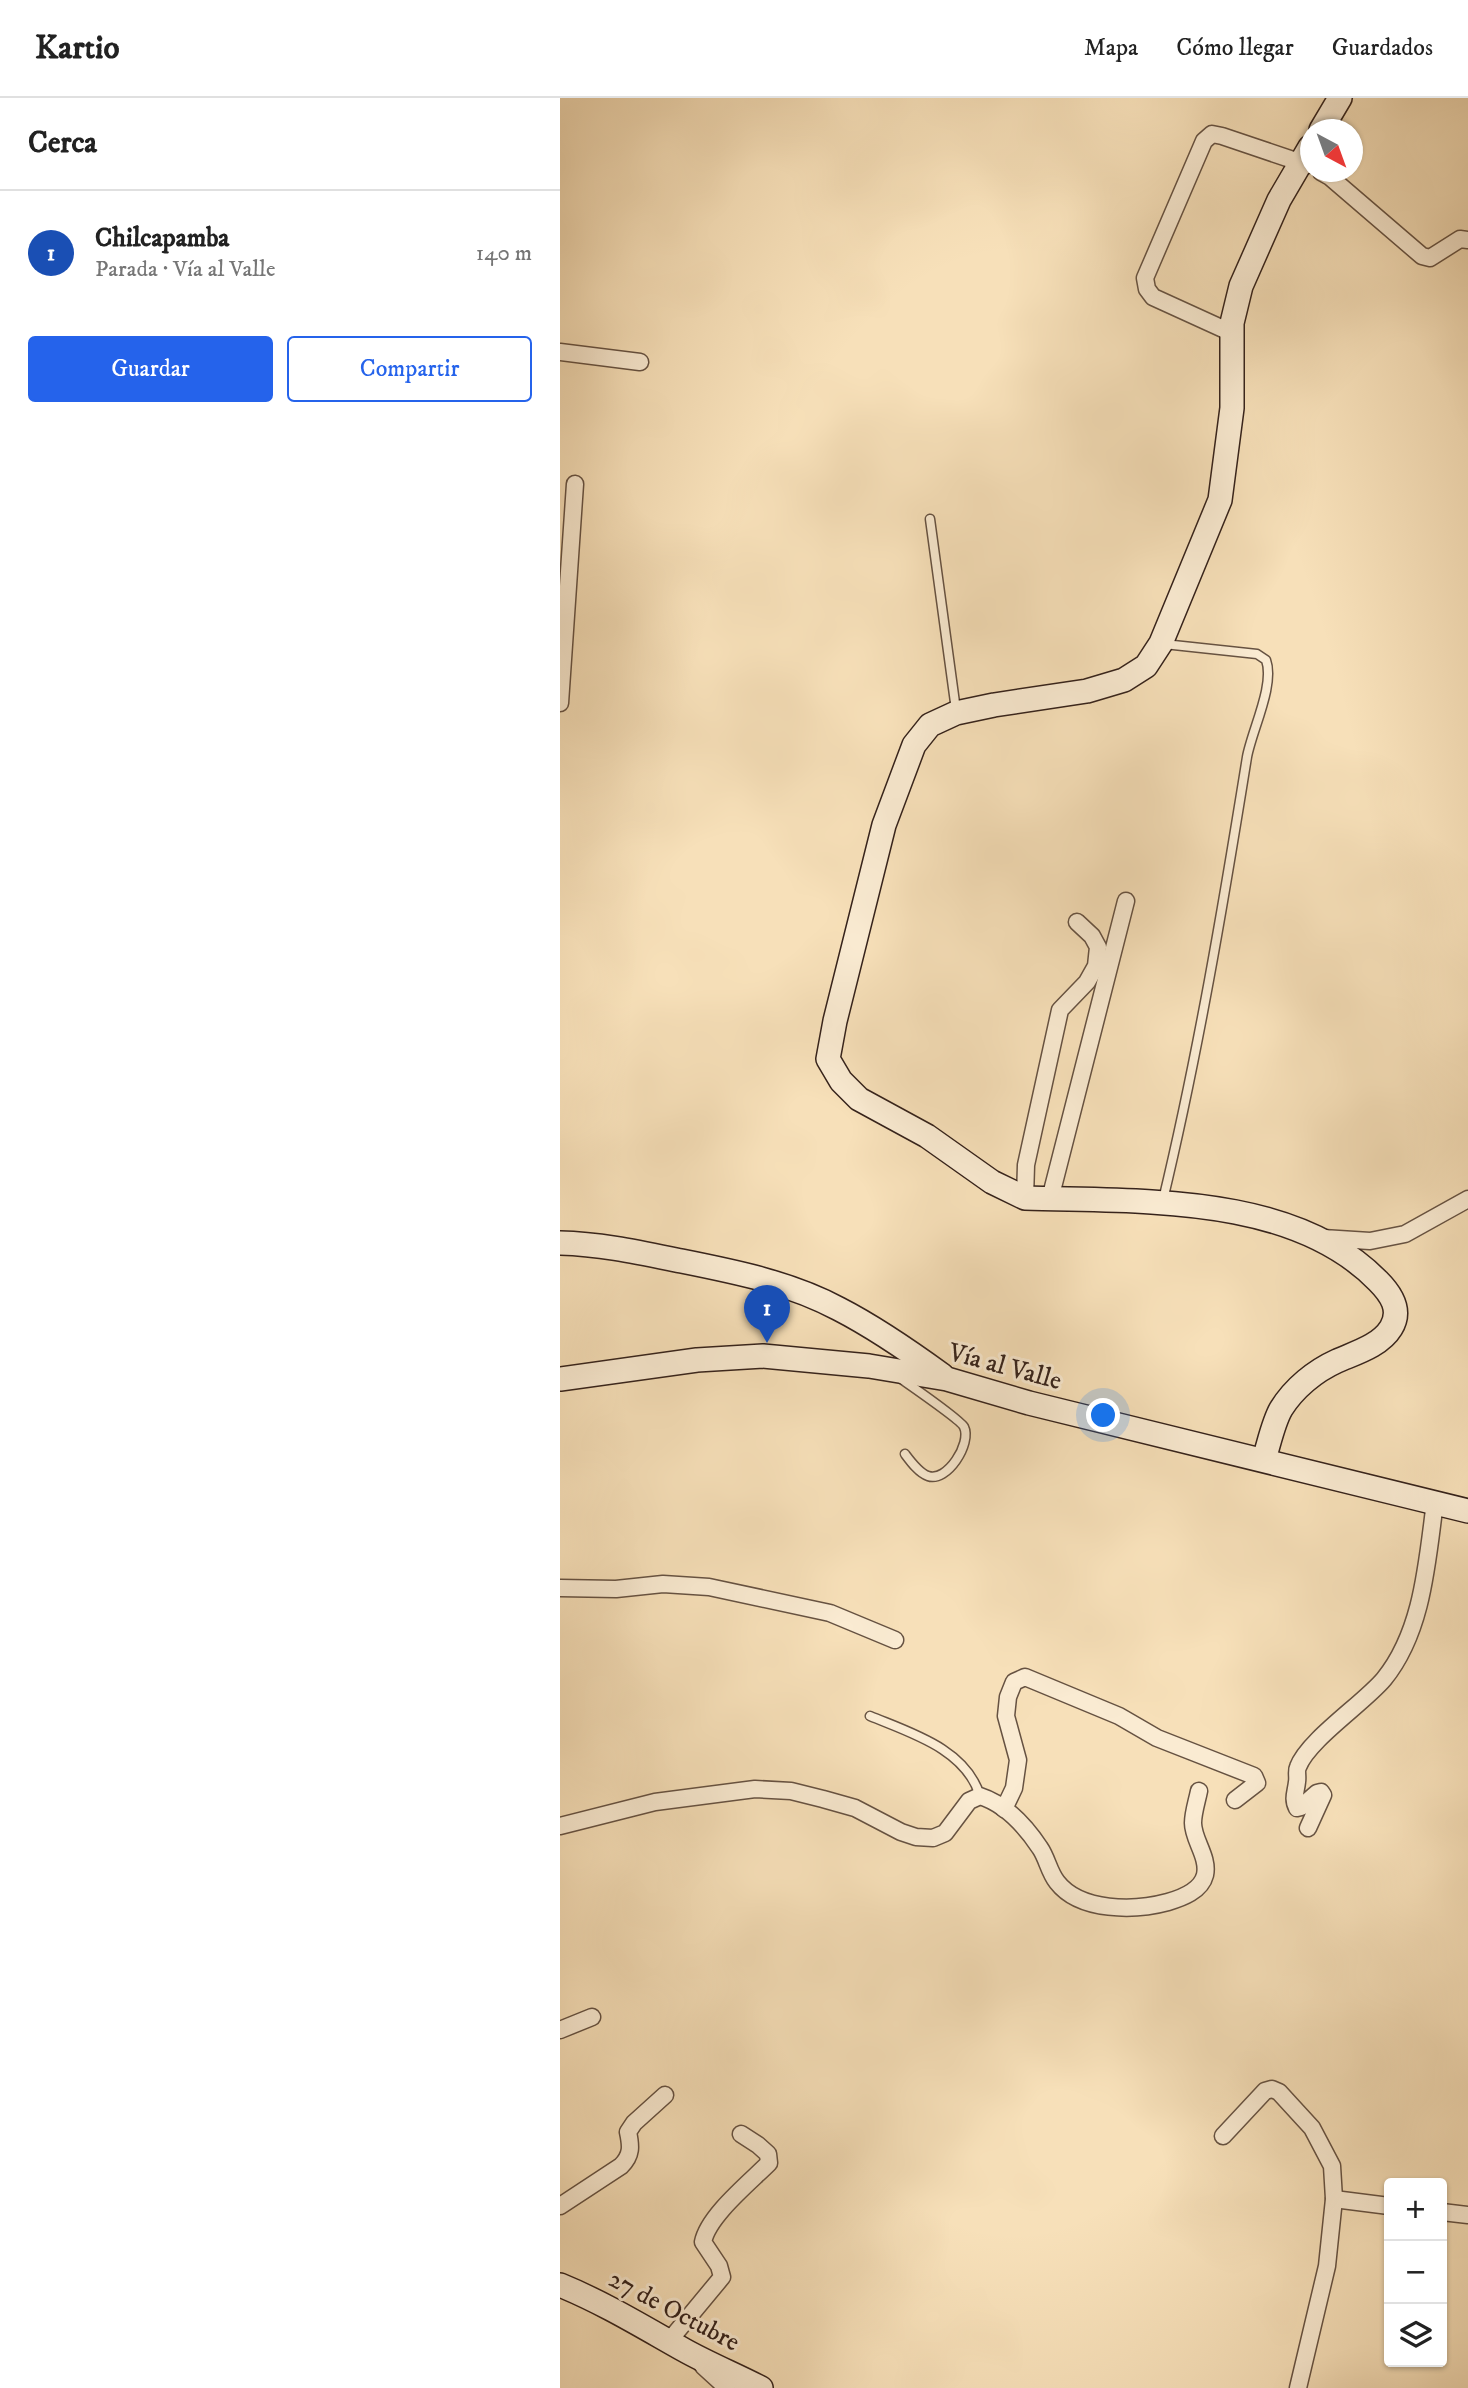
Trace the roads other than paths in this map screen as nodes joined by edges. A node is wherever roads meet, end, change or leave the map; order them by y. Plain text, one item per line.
1 (1340, 98) edge
2 (1328, 119) edge
3 (1300, 159) edge
4 (1300, 175) edge
5 (1337, 182) edge
6 (1468, 240) edge
7 (1232, 333) junction
8 (560, 352) edge
9 (640, 362) dead end
10 (575, 484) dead end
11 (930, 519) dead end
12 (1161, 643) junction
13 (560, 703) edge
14 (956, 713) junction
15 (1126, 901) dead end
16 (1077, 922) dead end
17 (1025, 1198) junction
18 (1050, 1199) junction
19 (1468, 1199) edge
20 (1162, 1204) junction
21 (1317, 1238) junction
22 (560, 1243) edge
23 (890, 1369) junction
24 (560, 1379) edge
25 (947, 1379) junction
26 (905, 1454) dead end
27 (1264, 1459) junction
28 (1435, 1502) junction
29 (1468, 1511) edge
30 (560, 1588) edge
31 (895, 1640) dead end
32 (870, 1716) dead end
33 (1199, 1791) dead end
34 (980, 1796) junction
35 (1235, 1800) dead end
36 (1003, 1809) junction
37 (560, 1826) edge
38 (1308, 1828) dead end
39 (592, 2017) dead end
40 (560, 2030) edge
41 (665, 2095) dead end
42 (741, 2134) dead end
43 (1223, 2136) dead end
44 (1334, 2199) junction
45 (1384, 2205) edge
46 (560, 2206) edge
47 (1447, 2213) edge
48 (1468, 2215) edge
49 (560, 2286) edge
50 (677, 2346) junction
51 (727, 2388) edge
52 (761, 2388) edge
53 (1298, 2388) edge

1 - 2 street
3 - 7 street
4 - 7 street
5 - 6 street
7 - 12 street
8 - 9 street
10 - 13 street
11 - 14 lane
12 - 14 street
12 - 20 lane
14 - 17 street
15 - 18 street
16 - 17 street
17 - 18 street
18 - 20 street
19 - 21 street
20 - 21 street
21 - 27 street
22 - 25 street
23 - 24 street, Vía al Valle
23 - 25 street, Vía al Valle
23 - 26 lane
25 - 27 street, Vía al Valle
27 - 28 street, Vía al Valle
28 - 29 street, Vía al Valle
28 - 38 street
30 - 31 street
32 - 34 lane
33 - 36 street
34 - 36 street
34 - 37 street
35 - 36 street
39 - 40 street
41 - 46 street
42 - 50 street
43 - 44 street
44 - 45 street
44 - 53 street
47 - 48 street
49 - 50 street, 27 de Octubre
50 - 51 street
50 - 52 street, 27 de Octubre

